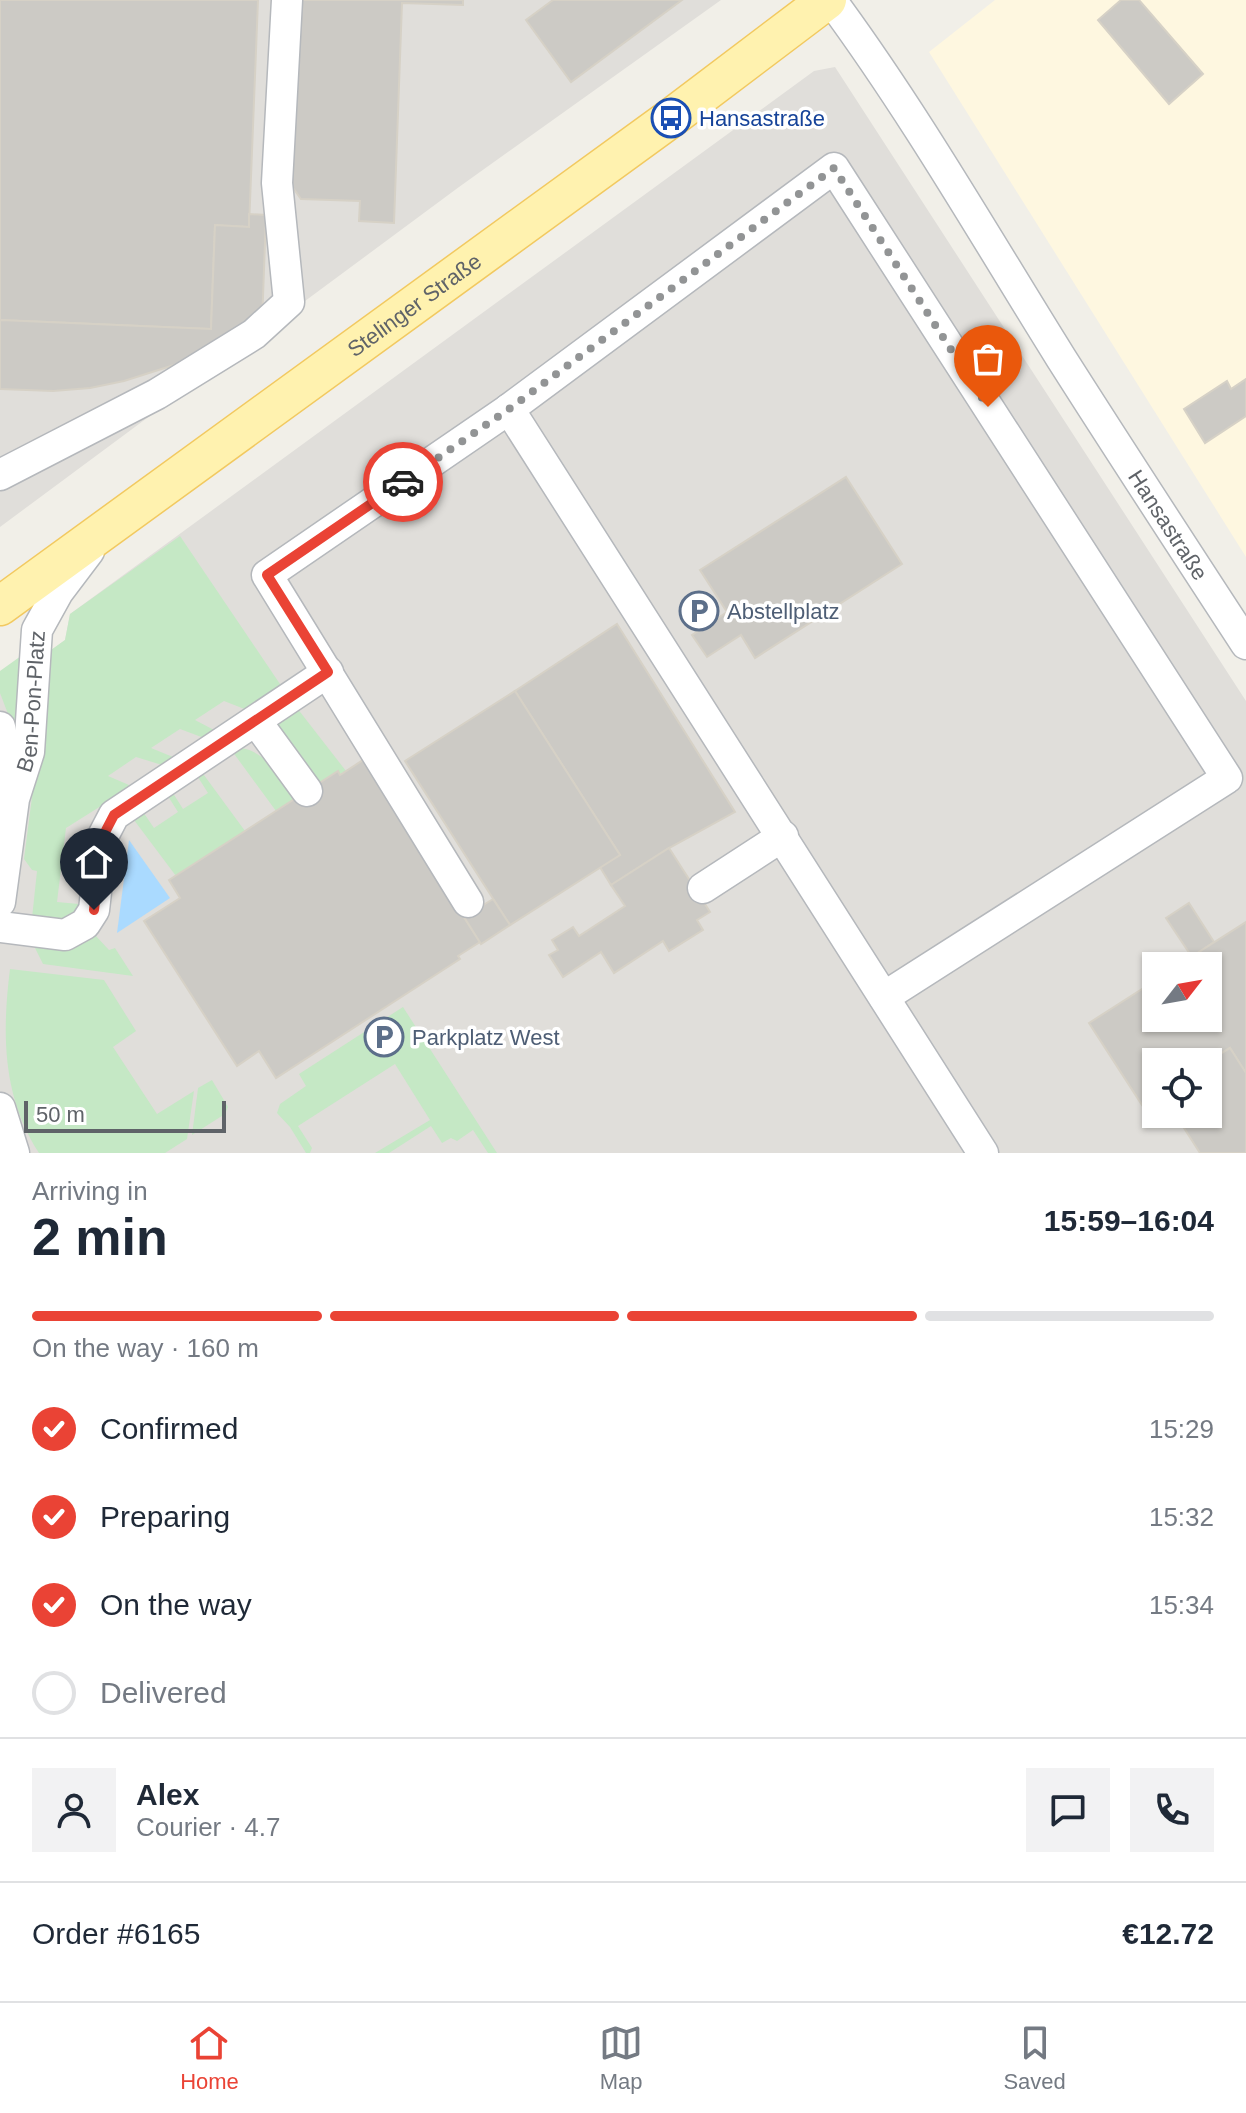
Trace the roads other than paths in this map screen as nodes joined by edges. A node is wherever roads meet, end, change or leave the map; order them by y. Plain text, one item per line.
1 (287, 0) edge
2 (829, 0) edge
3 (509, 409) junction
4 (0, 475) edge
5 (106, 529) junction
6 (0, 606) edge
7 (1246, 644) edge
8 (328, 672) junction
9 (256, 721) junction
10 (0, 727) edge
11 (307, 791) dead end
12 (14, 799) junction
13 (783, 836) junction
14 (703, 888) dead end
15 (0, 902) edge
16 (468, 902) dead end
17 (0, 927) edge
18 (884, 997) junction
19 (0, 1108) edge
20 (0, 1143) edge
21 (12, 1153) edge
22 (983, 1153) edge

1 - 4 street
2 - 5 main road, Stelinger Straße
2 - 7 street, Hansastraße
3 - 8 street
3 - 13 street
3 - 18 street
5 - 6 main road, Stelinger Straße
5 - 12 street, Ben-Pon-Platz
8 - 9 street
8 - 16 street
9 - 11 street
9 - 17 street
10 - 12 street, Ben-Pon-Platz
12 - 15 street, Ben-Pon-Platz
13 - 14 street
13 - 18 street
18 - 22 street
19 - 21 street
20 - 21 street

